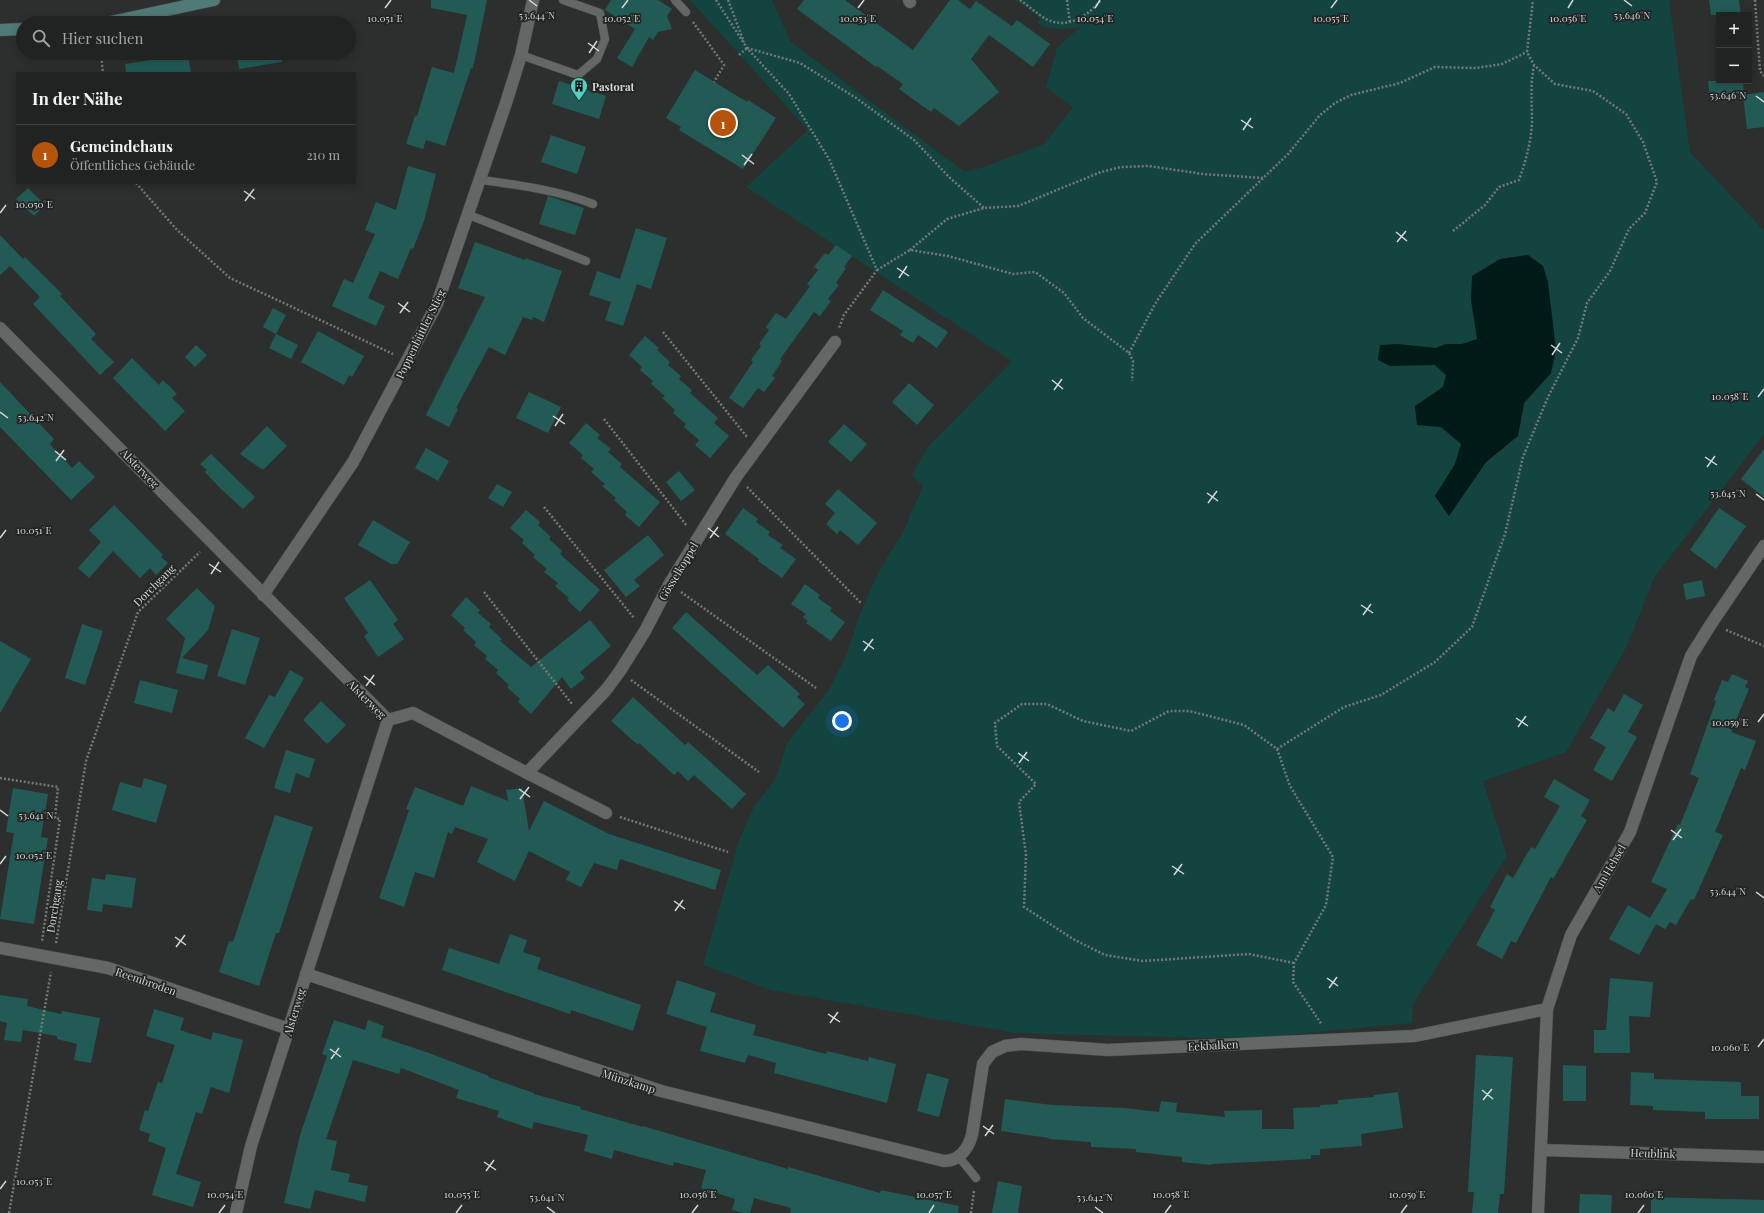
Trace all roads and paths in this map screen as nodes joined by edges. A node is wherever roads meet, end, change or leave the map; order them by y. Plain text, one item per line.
1 (214, 0) edge
2 (533, 0) edge
3 (563, 0) edge
4 (675, 0) edge
5 (716, 0) edge
6 (728, 0) edge
7 (1020, 0) edge
8 (1067, 0) edge
9 (1101, 0) edge
10 (1533, 0) edge
11 (1756, 0) edge
12 (686, 12) joint
13 (139, 16) edge
14 (1070, 22) junction
15 (16, 29) edge
16 (0, 30) edge
17 (747, 48) junction
18 (1527, 52) junction
19 (521, 55) junction
20 (739, 55) dead end
21 (102, 60) edge
22 (1534, 65) junction
23 (103, 72) edge
24 (1764, 76) edge
25 (714, 82) dead end
26 (1264, 178) junction
27 (481, 180) junction
28 (137, 184) edge
29 (593, 204) dead end
30 (984, 208) junction
31 (469, 215) junction
32 (1454, 231) dead end
33 (910, 250) junction
34 (586, 261) dead end
35 (877, 270) junction
36 (0, 328) edge
37 (663, 332) dead end
38 (835, 342) joint
39 (1129, 353) junction
40 (408, 360) junction
41 (1132, 381) dead end
42 (604, 419) dead end
43 (757, 450) junction
44 (736, 477) junction
45 (544, 507) dead end
46 (697, 539) junction
47 (210, 542) junction
48 (1764, 546) edge
49 (670, 583) junction
50 (484, 592) dead end
51 (263, 595) junction
52 (861, 603) dead end
53 (1711, 624) junction
54 (645, 631) junction
55 (1764, 646) edge
56 (620, 672) junction
57 (816, 688) dead end
58 (582, 715) junction
59 (388, 720) junction
60 (1277, 749) junction
61 (759, 772) dead end
62 (527, 773) junction
63 (0, 778) edge
64 (606, 813) joint
65 (728, 852) dead end
66 (0, 948) edge
67 (40, 955) junction
68 (54, 957) junction
69 (1294, 963) junction
70 (306, 974) junction
71 (1547, 1009) junction
72 (289, 1029) junction
73 (1325, 1040) junction
74 (1542, 1150) junction
75 (1764, 1156) edge
76 (959, 1157) junction
77 (976, 1178) joint
78 (9, 1213) edge
79 (236, 1213) edge
80 (971, 1213) edge
81 (1538, 1213) edge

1 - 13 street
2 - 19 street, Poppenbüttler Stieg
3 - 19 lane
4 - 12 lane
5 - 17 path
6 - 17 path
7 - 14 path
8 - 14 path
9 - 14 path
10 - 18 path
11 - 24 path
12 - 25 path
15 - 16 street
17 - 20 path
17 - 30 path
17 - 35 path
18 - 22 path
18 - 26 path
19 - 27 street, Poppenbüttler Stieg
21 - 23 path
22 - 32 path
22 - 60 path
26 - 30 path
26 - 39 path
27 - 29 lane
27 - 31 street, Poppenbüttler Stieg
28 - 40 path
30 - 33 path
31 - 34 lane
31 - 40 street, Poppenbüttler Stieg
33 - 35 path
33 - 39 path
35 - 38 path
36 - 47 street, Alsterweg
37 - 43 path
38 - 43 street, Gösselkoppel
39 - 41 path
40 - 51 street, Poppenbüttler Stieg
42 - 46 path
43 - 44 street, Gösselkoppel
44 - 46 street, Gösselkoppel
44 - 52 path
45 - 54 path
46 - 49 street, Gösselkoppel
47 - 51 street, Alsterweg
47 - 68 path, Dorchgang
48 - 53 street, Am Hehsel
49 - 54 street, Gösselkoppel
49 - 57 path
50 - 58 path
51 - 59 street, Alsterweg
53 - 55 path
53 - 71 street, Am Hehsel
54 - 56 street, Gösselkoppel
56 - 58 street, Gösselkoppel
56 - 61 path
58 - 62 street, Gösselkoppel
59 - 62 street
59 - 70 street, Alsterweg
60 - 69 path
60 - 69 path
62 - 64 street
63 - 67 path
64 - 65 path
66 - 67 street, Reembroden
67 - 68 street, Reembroden
68 - 72 street, Reembroden
68 - 78 path, Dorchgang
69 - 73 path
70 - 72 street, Alsterweg
70 - 76 street, Münzkamp
71 - 73 street, Eekbalken
71 - 74 street, Am Hehsel
72 - 79 street, Alsterweg
73 - 76 street, Eekbalken
74 - 75 street, Heublink
74 - 81 street, Am Hehsel
76 - 77 lane
77 - 80 path

